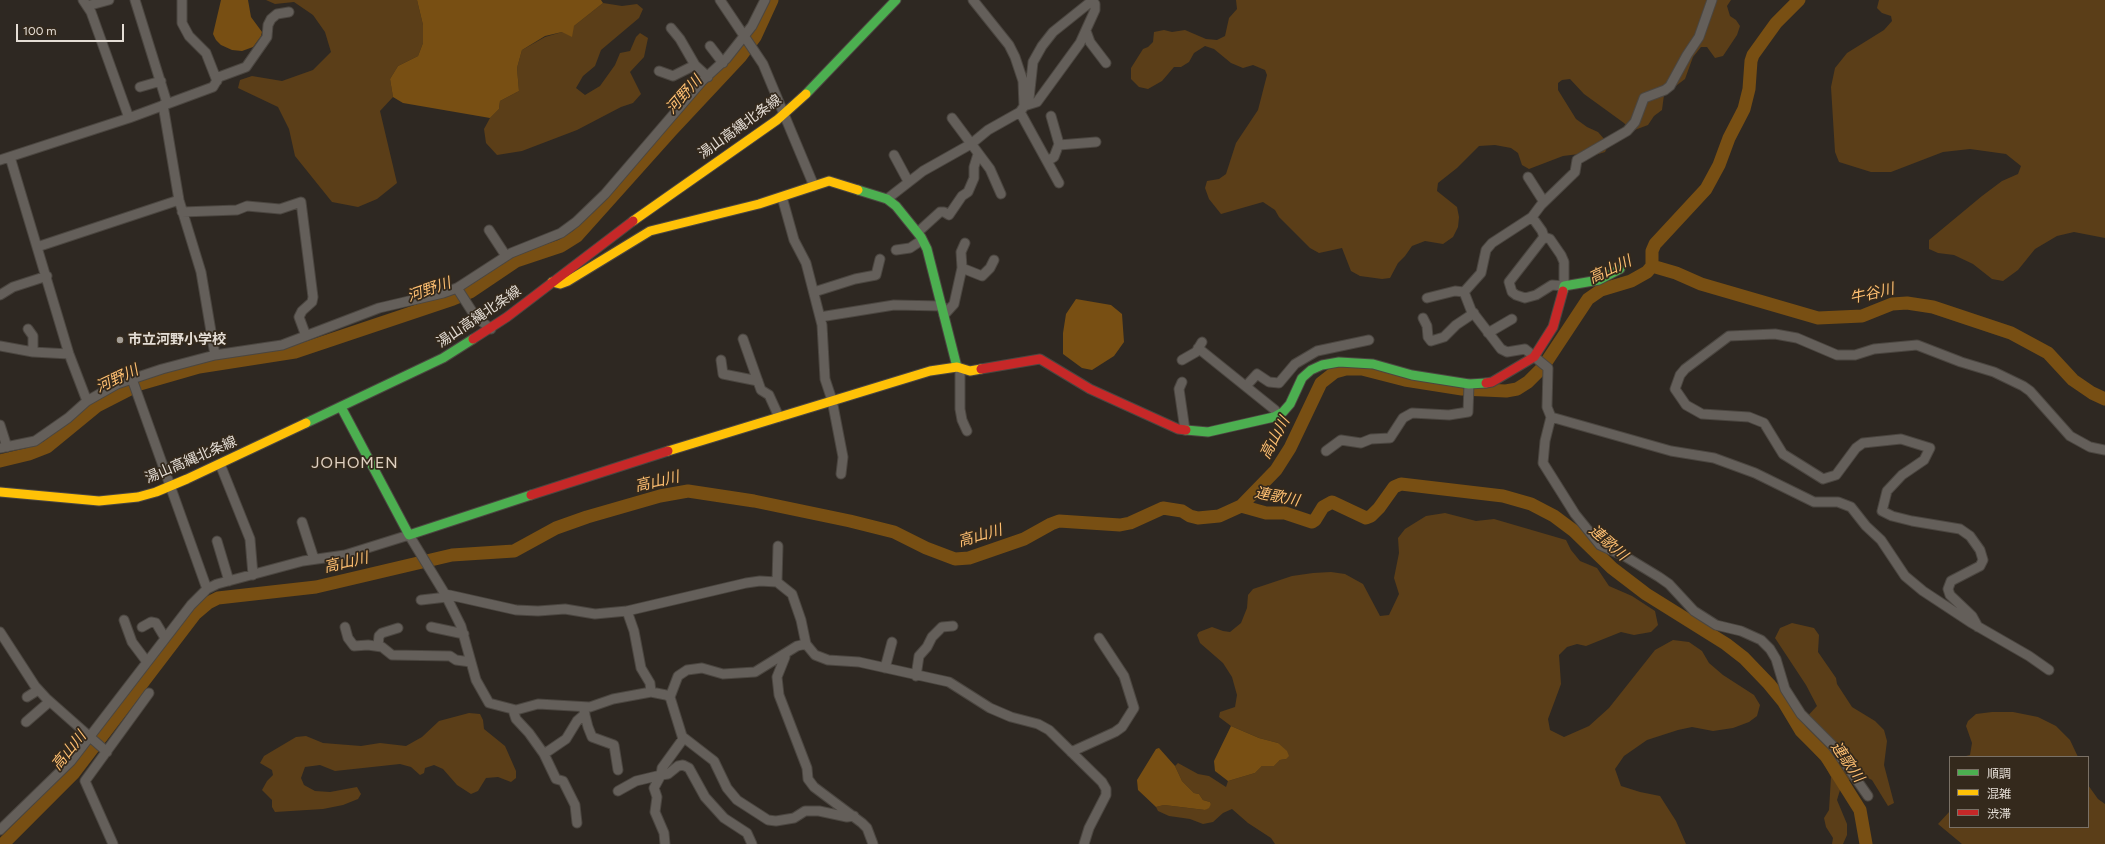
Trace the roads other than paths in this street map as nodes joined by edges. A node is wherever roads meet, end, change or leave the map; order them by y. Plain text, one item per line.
1 (109, 0) edge
2 (135, 0) edge
3 (182, 0) edge
4 (720, 0) edge
5 (765, 0) edge
6 (896, 0) edge
7 (972, 0) edge
8 (1092, 0) edge
9 (1712, 0) edge
10 (85, 3) edge
11 (289, 12) dead end
12 (671, 28) dead end
13 (1086, 31) junction
14 (744, 38) junction
15 (710, 46) dead end
16 (723, 63) junction
17 (1106, 63) dead end
18 (695, 65) junction
19 (659, 71) dead end
20 (708, 77) junction
21 (161, 80) junction
22 (217, 81) junction
23 (140, 87) dead end
24 (165, 104) junction
25 (1022, 109) junction
26 (784, 114) junction
27 (1050, 116) dead end
28 (129, 118) junction
29 (952, 118) dead end
30 (1096, 142) dead end
31 (971, 144) junction
32 (1059, 145) junction
33 (978, 154) junction
34 (894, 155) dead end
35 (10, 157) junction
36 (0, 160) edge
37 (1047, 161) junction
38 (1528, 177) dead end
39 (908, 181) junction
40 (1059, 183) dead end
41 (814, 186) junction
42 (1001, 194) dead end
43 (782, 197) junction
44 (179, 200) junction
45 (887, 200) junction
46 (1544, 202) junction
47 (182, 212) junction
48 (1532, 217) junction
49 (489, 230) dead end
50 (920, 236) junction
51 (1544, 237) junction
52 (965, 243) dead end
53 (37, 247) junction
54 (896, 250) dead end
55 (506, 256) junction
56 (880, 259) dead end
57 (994, 260) dead end
58 (962, 268) junction
59 (1620, 269) dead end
60 (47, 276) junction
61 (552, 282) junction
62 (1564, 286) junction
63 (458, 289) junction
64 (814, 292) junction
65 (1464, 292) junction
66 (0, 294) edge
67 (1427, 298) dead end
68 (943, 311) junction
69 (1474, 313) junction
70 (820, 317) junction
71 (1422, 318) dead end
72 (1512, 319) dead end
73 (28, 328) dead end
74 (491, 329) junction
75 (1488, 333) junction
76 (306, 336) junction
77 (743, 339) dead end
78 (1369, 340) dead end
79 (0, 346) edge
80 (33, 352) junction
81 (69, 354) junction
82 (215, 355) junction
83 (1534, 357) junction
84 (721, 360) dead end
85 (1182, 360) dead end
86 (959, 368) junction
87 (132, 380) junction
88 (758, 381) junction
89 (1182, 382) dead end
90 (1246, 386) junction
91 (1468, 388) junction
92 (832, 400) junction
93 (87, 401) junction
94 (341, 407) junction
95 (1277, 415) junction
96 (778, 417) junction
97 (1551, 417) junction
98 (0, 425) edge
99 (1185, 430) junction
100 (967, 431) dead end
101 (3, 448) edge
102 (2105, 450) edge
103 (1326, 451) dead end
104 (220, 464) junction
105 (841, 474) dead end
106 (170, 487) junction
107 (0, 492) edge
108 (302, 522) dead end
109 (409, 535) junction
110 (217, 541) dead end
111 (778, 546) dead end
112 (314, 559) junction
113 (253, 575) junction
114 (229, 581) junction
115 (777, 582) junction
116 (207, 589) junction
117 (446, 595) junction
118 (421, 600) dead end
119 (627, 611) junction
120 (124, 620) dead end
121 (953, 626) dead end
122 (142, 627) dead end
123 (430, 627) dead end
124 (1978, 627) junction
125 (345, 628) dead end
126 (398, 628) dead end
127 (0, 632) edge
128 (464, 634) junction
129 (166, 638) junction
130 (1099, 638) dead end
131 (892, 642) dead end
132 (806, 644) junction
133 (378, 646) junction
134 (784, 654) junction
135 (146, 662) junction
136 (471, 662) junction
137 (885, 668) junction
138 (2049, 670) dead end
139 (916, 676) junction
140 (38, 690) junction
141 (651, 692) junction
142 (149, 693) dead end
143 (27, 697) dead end
144 (670, 697) junction
145 (49, 702) junction
146 (512, 710) junction
147 (584, 711) junction
148 (26, 722) dead end
149 (683, 737) junction
150 (91, 739) junction
151 (107, 751) junction
152 (1071, 752) junction
153 (544, 754) junction
154 (618, 770) dead end
155 (661, 775) junction
156 (618, 791) dead end
157 (1868, 796) dead end
158 (854, 816) junction
159 (578, 823) dead end
160 (0, 830) edge
161 (113, 844) edge
162 (665, 844) edge
163 (752, 844) edge
164 (873, 844) edge
165 (1084, 844) edge

1 - 10 street
2 - 21 street
3 - 22 street
4 - 14 street
5 - 14 street
6 - 26 street, 湯山高縄北条線
7 - 25 street
8 - 13 street
8 - 25 street
9 - 46 street
10 - 28 street
11 - 22 street
12 - 18 street
13 - 17 street
13 - 25 street
14 - 16 street
14 - 26 street
15 - 16 street
16 - 20 street
18 - 19 street
18 - 20 street
20 - 55 street
21 - 23 street
21 - 24 street
22 - 24 street
24 - 28 street
24 - 44 street
25 - 31 street
25 - 37 street
26 - 41 street
26 - 61 street, 湯山高縄北条線
27 - 32 street
28 - 35 street
29 - 31 street
30 - 32 street
31 - 33 street
31 - 39 street
32 - 37 street
33 - 42 street
33 - 50 street
34 - 39 street
35 - 36 street
35 - 53 street
37 - 40 street
38 - 46 street
39 - 45 street
41 - 43 street
41 - 45 street
43 - 61 street
43 - 64 street
44 - 47 street
44 - 53 street
45 - 50 street
46 - 48 street
47 - 76 street
47 - 82 street
48 - 51 street
48 - 65 street
49 - 55 street
50 - 54 street
50 - 68 street
51 - 62 street
51 - 62 street
52 - 58 street
53 - 60 street
55 - 63 street
56 - 64 street
57 - 58 street
58 - 68 street
59 - 62 street
60 - 66 street
60 - 81 street
61 - 74 street, 湯山高縄北条線
62 - 83 street
63 - 74 street
63 - 76 street
64 - 70 street
65 - 67 street
65 - 69 street
68 - 70 street
68 - 86 street
69 - 71 street
69 - 75 street
70 - 92 street
72 - 75 street
73 - 80 street
74 - 94 street, 湯山高縄北条線
75 - 83 street
76 - 82 street
77 - 88 street
78 - 90 street
79 - 80 street
80 - 81 street
81 - 93 street
82 - 87 street
83 - 91 street
83 - 97 street
84 - 88 street
85 - 90 street
86 - 92 street
86 - 99 street
86 - 100 street
87 - 93 street
87 - 106 street
88 - 96 street
89 - 99 street
90 - 95 street
91 - 95 street
91 - 103 street
92 - 96 street
92 - 105 street
93 - 101 street
94 - 104 street, 湯山高縄北条線
94 - 109 street
95 - 99 street
96 - 109 street
97 - 124 street
97 - 157 street
98 - 101 street
102 - 124 street
104 - 106 street, 湯山高縄北条線
104 - 113 street
106 - 107 street, 湯山高縄北条線
106 - 116 street
108 - 112 street
109 - 112 street
109 - 117 street
110 - 114 street
111 - 115 street
112 - 113 street
113 - 114 street
114 - 116 street
115 - 119 street
115 - 132 street
116 - 129 street
117 - 118 street
117 - 119 street
117 - 128 street
119 - 141 street
120 - 135 street
121 - 139 street
122 - 129 street
123 - 128 street
124 - 138 street
125 - 133 street
126 - 133 street
127 - 140 street
128 - 136 street
129 - 135 street
130 - 152 street
131 - 137 street
132 - 134 street
132 - 137 street
133 - 136 street
134 - 144 street
134 - 158 street
135 - 150 street
136 - 146 street
137 - 139 street
139 - 152 street
140 - 143 street
140 - 145 street
141 - 144 street
141 - 147 street
142 - 151 street
144 - 149 street
145 - 148 street
145 - 150 street
146 - 147 street
146 - 153 street
147 - 153 street
147 - 154 street
149 - 155 street
149 - 158 street
150 - 151 street
150 - 160 street
151 - 161 street
152 - 165 street
153 - 159 street
155 - 156 street
155 - 162 street
155 - 163 street
158 - 164 street

